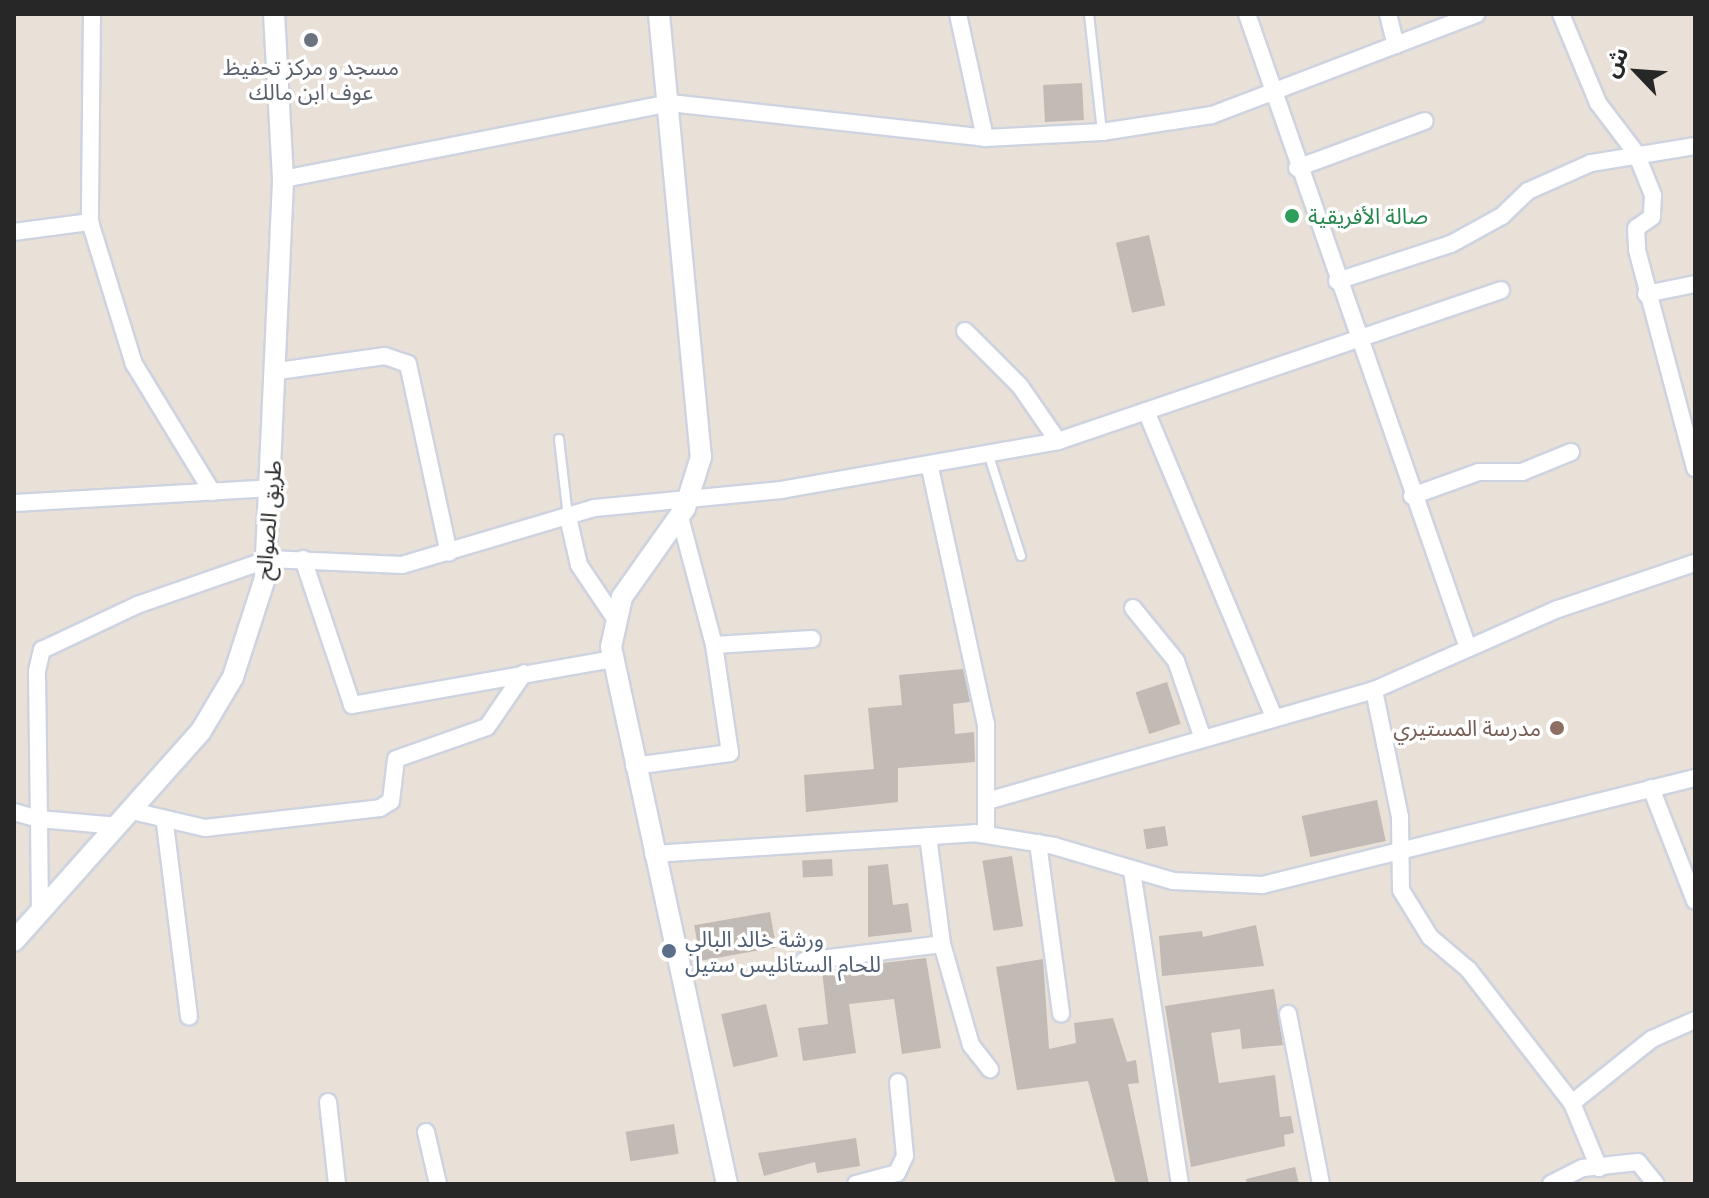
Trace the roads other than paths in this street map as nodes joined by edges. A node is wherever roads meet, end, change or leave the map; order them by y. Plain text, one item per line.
1 (92, 14) edge
2 (274, 14) edge
3 (659, 14) edge
4 (958, 14) edge
5 (1089, 14) edge
6 (1247, 14) edge
7 (1388, 14) edge
8 (1476, 14) edge
9 (1561, 14) edge
10 (1396, 45) junction
11 (1272, 90) junction
12 (670, 103) junction
13 (1425, 121) dead end
14 (1102, 132) junction
15 (985, 138) junction
16 (1695, 146) edge
17 (1636, 153) junction
18 (1297, 168) junction
19 (283, 179) junction
20 (90, 222) junction
21 (14, 232) edge
22 (1337, 281) junction
23 (1695, 284) edge
24 (1501, 290) dead end
25 (1646, 294) junction
26 (965, 331) dead end
27 (1359, 340) junction
28 (278, 371) junction
29 (1146, 411) junction
30 (1690, 427) edge
31 (559, 439) dead end
32 (1058, 441) junction
33 (1571, 452) dead end
34 (989, 456) junction
35 (930, 468) junction
36 (1695, 468) edge
37 (273, 488) junction
38 (212, 492) junction
39 (1412, 496) junction
40 (691, 499) junction
41 (14, 503) edge
42 (568, 517) junction
43 (680, 517) junction
44 (449, 553) junction
45 (1021, 556) dead end
46 (269, 559) junction
47 (303, 559) junction
48 (1695, 563) edge
49 (1133, 608) dead end
50 (614, 617) junction
51 (812, 639) dead end
52 (714, 645) junction
53 (1468, 648) junction
54 (613, 659) junction
55 (524, 673) junction
56 (1374, 690) junction
57 (1273, 715) junction
58 (1202, 736) junction
59 (634, 766) junction
60 (1695, 778) edge
61 (1651, 788) junction
62 (987, 801) junction
63 (132, 811) junction
64 (14, 812) edge
65 (39, 819) junction
66 (165, 824) junction
67 (118, 826) junction
68 (986, 834) junction
69 (928, 836) junction
70 (1038, 843) junction
71 (1400, 849) junction
72 (653, 854) junction
73 (1132, 871) junction
74 (1695, 901) edge
75 (40, 912) junction
76 (14, 941) edge
77 (942, 944) junction
78 (804, 961) dead end
79 (1061, 1013) dead end
80 (1288, 1014) dead end
81 (189, 1017) dead end
82 (1695, 1020) edge
83 (990, 1069) dead end
84 (898, 1082) dead end
85 (328, 1102) dead end
86 (1572, 1103) junction
87 (426, 1132) dead end
88 (1599, 1168) junction
89 (337, 1184) edge
90 (438, 1184) edge
91 (727, 1184) edge
92 (856, 1184) edge
93 (1180, 1184) edge
94 (1321, 1184) edge
95 (1551, 1184) edge
96 (1656, 1184) edge

1 - 20 street
2 - 19 street, طريق الصوالح
3 - 12 street
4 - 15 street
5 - 14 lane
6 - 11 street
7 - 10 street
8 - 10 street
9 - 17 street
10 - 11 street
11 - 14 street
11 - 18 street
12 - 15 street
12 - 19 street
12 - 40 street
13 - 18 street
14 - 15 street
16 - 17 street
17 - 22 street
17 - 25 street
18 - 22 street
19 - 28 street, طريق الصوالح
20 - 21 street
20 - 38 street
22 - 27 street
23 - 25 street
24 - 27 street
25 - 30 street
26 - 32 street
27 - 29 street
27 - 39 street
28 - 37 street, طريق الصوالح
28 - 44 street
29 - 32 street
29 - 57 street
30 - 36 street
31 - 42 lane
32 - 34 street
33 - 39 street
34 - 35 street
34 - 45 lane
35 - 40 street
35 - 62 street
37 - 38 street
37 - 46 street, طريق الصوالح
38 - 41 street
39 - 53 street
40 - 42 street
40 - 43 street
42 - 44 street
42 - 50 street
43 - 50 street
43 - 52 street
44 - 47 street
46 - 47 street
46 - 63 street, طريق الصوالح
46 - 65 street
47 - 55 street
48 - 53 street
49 - 58 street
50 - 54 street
51 - 52 street
52 - 59 street
53 - 56 street
54 - 55 street
54 - 59 street
55 - 66 street
56 - 57 street
56 - 71 street
57 - 58 street
58 - 62 street
59 - 72 street
60 - 61 street
61 - 71 street
61 - 74 street
62 - 68 street
63 - 66 street
63 - 67 street, طريق الصوالح
64 - 65 street
65 - 67 street
65 - 75 street
66 - 81 street
67 - 75 street, طريق الصوالح
68 - 69 street
68 - 70 street
69 - 72 street
69 - 77 street
70 - 73 street
70 - 79 street
71 - 73 street
71 - 86 street
72 - 91 street
73 - 93 street
75 - 76 street, طريق الصوالح
77 - 78 street
77 - 83 street
80 - 94 street
82 - 86 street
84 - 92 street
85 - 89 street
86 - 88 street
87 - 90 street
88 - 95 street
88 - 96 street

